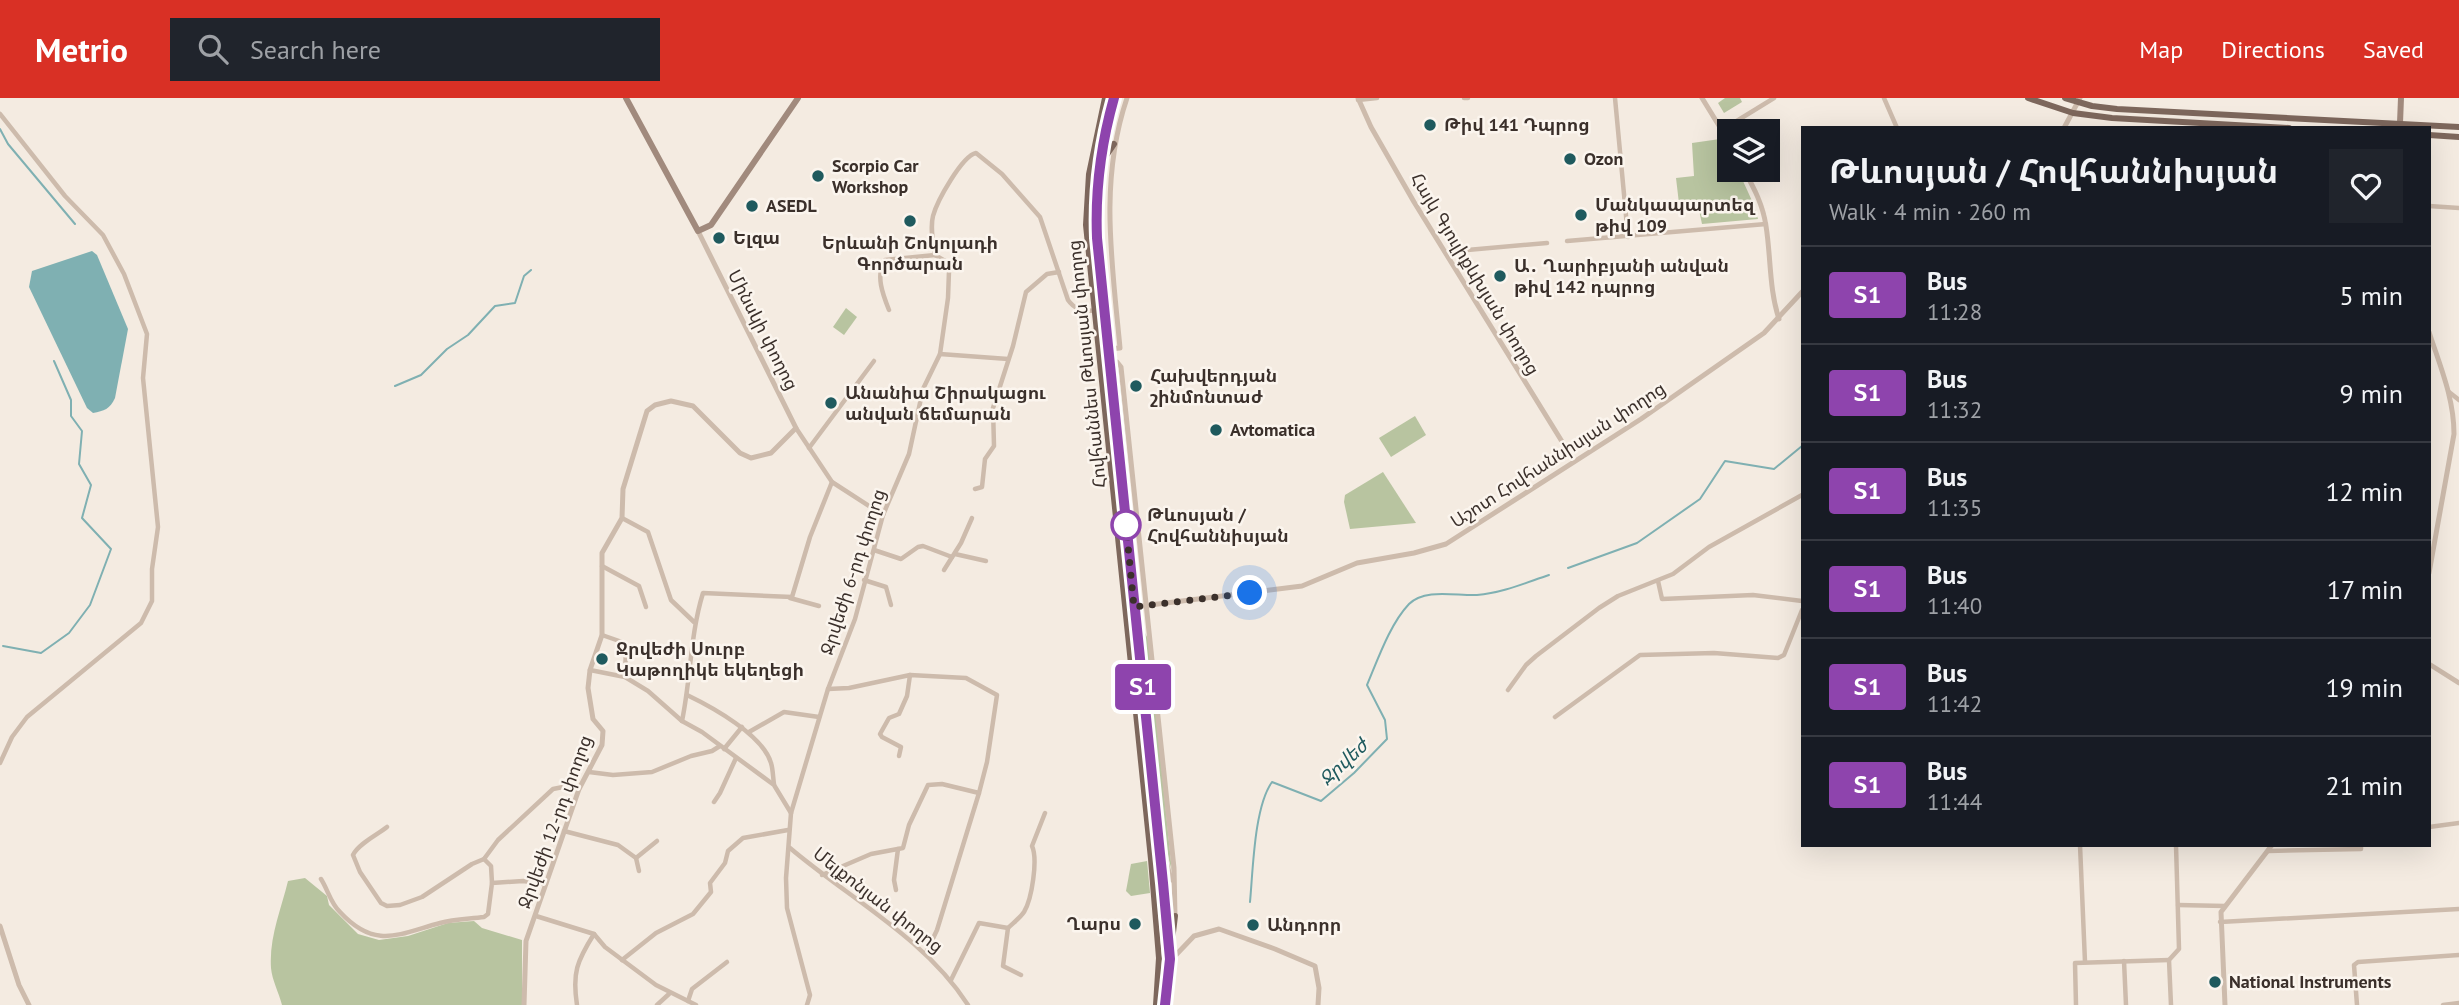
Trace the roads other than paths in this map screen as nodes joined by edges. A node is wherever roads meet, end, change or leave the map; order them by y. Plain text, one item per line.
1 (626, 98) edge
2 (799, 98) edge
3 (1105, 98) edge
4 (1114, 98) edge
5 (1127, 98) edge
6 (1377, 98) edge
7 (1615, 98) edge
8 (1702, 98) edge
9 (1774, 98) edge
10 (1884, 98) edge
11 (2028, 98) edge
12 (2065, 98) edge
13 (2401, 98) edge
14 (1359, 99) edge
15 (2079, 100) edge
16 (2073, 113) junction
17 (0, 114) edge
18 (1740, 119) edge
19 (1717, 122) edge
20 (2400, 125) edge
21 (1896, 126) edge
22 (2065, 126) edge
23 (2253, 126) edge
24 (2430, 126) edge
25 (2431, 126) edge
26 (2459, 127) edge
27 (2431, 135) edge
28 (2459, 136) edge
29 (1114, 144) junction
30 (1100, 164) junction
31 (1751, 182) edge
32 (2431, 206) edge
33 (2459, 208) edge
34 (1766, 225) junction
35 (698, 232) junction
36 (1629, 237) junction
37 (1097, 238) junction
38 (1088, 239) junction
39 (1567, 241) dead end
40 (1547, 243) dead end
41 (1445, 252) junction
42 (935, 255) junction
43 (1098, 259) junction
44 (1090, 260) junction
45 (1059, 272) junction
46 (1801, 293) edge
47 (889, 310) dead end
48 (1094, 311) junction
49 (1779, 319) junction
50 (2431, 338) edge
51 (1109, 349) junction
52 (940, 354) junction
53 (1008, 359) junction
54 (1100, 360) junction
55 (874, 361) dead end
56 (1110, 361) junction
57 (2449, 392) junction
58 (2459, 400) edge
59 (796, 428) junction
60 (2456, 431) edge
61 (809, 448) junction
62 (1574, 461) junction
63 (832, 482) junction
64 (975, 489) dead end
65 (1801, 496) edge
66 (883, 515) junction
67 (622, 518) junction
68 (972, 518) dead end
69 (874, 550) junction
70 (953, 555) junction
71 (986, 561) dead end
72 (2431, 562) edge
73 (602, 566) junction
74 (944, 570) dead end
75 (864, 580) junction
76 (1658, 581) junction
77 (789, 598) junction
78 (1801, 601) edge
79 (891, 605) dead end
80 (1147, 605) junction
81 (819, 606) dead end
82 (646, 607) dead end
83 (1134, 607) junction
84 (1126, 608) junction
85 (1801, 612) edge
86 (694, 622) junction
87 (602, 635) junction
88 (2431, 665) edge
89 (590, 670) junction
90 (911, 675) junction
91 (625, 677) junction
92 (2459, 683) edge
93 (828, 689) junction
94 (1507, 690) dead end
95 (687, 695) junction
96 (819, 717) junction
97 (1555, 718) dead end
98 (682, 721) junction
99 (741, 727) junction
100 (749, 732) junction
101 (722, 747) junction
102 (899, 756) dead end
103 (736, 758) junction
104 (0, 763) edge
105 (589, 772) junction
106 (774, 785) junction
107 (579, 789) junction
108 (979, 793) junction
109 (714, 802) dead end
110 (791, 813) junction
111 (1045, 813) dead end
112 (2459, 823) edge
113 (387, 827) dead end
114 (2431, 827) edge
115 (788, 830) junction
116 (564, 831) junction
117 (1159, 834) junction
118 (657, 841) dead end
119 (2080, 847) edge
120 (2176, 847) edge
121 (2270, 847) edge
122 (2361, 847) edge
123 (789, 848) junction
124 (898, 849) junction
125 (2267, 851) junction
126 (636, 858) junction
127 (484, 859) junction
128 (639, 871) dead end
129 (822, 875) junction
130 (320, 880) dead end
131 (492, 883) junction
132 (546, 884) junction
133 (1173, 887) junction
134 (897, 890) dead end
135 (2178, 905) junction
136 (2225, 906) junction
137 (2459, 909) edge
138 (536, 916) junction
139 (1175, 916) joint
140 (2220, 922) junction
141 (0, 926) edge
142 (1008, 928) junction
143 (594, 934) junction
144 (926, 953) junction
145 (2459, 955) edge
146 (1169, 957) junction
147 (622, 960) junction
148 (2169, 960) junction
149 (2124, 961) junction
150 (727, 962) dead end
151 (2085, 962) junction
152 (1021, 975) dead end
153 (951, 980) junction
154 (1158, 988) junction
155 (1167, 989) junction
156 (669, 994) junction
157 (688, 1001) junction
158 (2459, 1003) edge
159 (29, 1005) edge
160 (524, 1005) edge
161 (577, 1005) edge
162 (657, 1005) edge
163 (696, 1005) edge
164 (807, 1005) edge
165 (968, 1005) edge
166 (1156, 1005) edge
167 (1165, 1005) edge
168 (1318, 1005) edge
169 (2076, 1005) edge
170 (2126, 1005) edge
171 (2171, 1005) edge
172 (2225, 1005) edge
173 (2357, 1005) edge
174 (2443, 1005) edge

1 - 35 main road, Մինսկի փողոց
2 - 35 main road
3 - 38 main road, Հովհաննես Թևոսյան փողոց
4 - 30 main road, Հովհաննես Թևոսյան փողոց
5 - 29 street
6 - 14 street
7 - 36 street
8 - 19 street
9 - 18 street
10 - 21 street
11 - 16 main road
12 - 15 main road
13 - 20 main road
14 - 41 street, Հայկ Գյուլիքևխյան փողոց
15 - 16 street
15 - 20 main road
16 - 22 street
16 - 23 main road
17 - 104 street
20 - 24 main road
25 - 26 main road
27 - 28 main road
29 - 30 main road
29 - 51 street
30 - 37 main road, Հովհաննես Թևոսյան փողոց
31 - 34 street
32 - 33 street
34 - 36 street
34 - 49 street
35 - 59 street, Մինսկի փողոց
36 - 39 street
37 - 38 main road
37 - 43 main road, Հովհաննես Թևոսյան փողոց
38 - 44 main road, Հովհաննես Թևոսյան փողոց
40 - 41 street
41 - 62 street, Հայկ Գյուլիքևխյան փողոց
42 - 45 street, Ջրվեժի 6-րդ փողոց
42 - 47 street
42 - 52 street, Ջրվեժի 6-րդ փողոց
43 - 44 main road
43 - 51 main road, Հովհաննես Թևոսյան փողոց
44 - 48 main road, Հովհաննես Թևոսյան փողոց
45 - 48 street, Ջրվեժի 6-րդ փողոց
45 - 53 street
46 - 49 street, Աշոտ Հովհաննիսյան փողոց
48 - 54 main road, Հովհաննես Թևոսյան փողոց
49 - 62 street, Աշոտ Հովհաննիսյան փողոց
50 - 57 street
51 - 56 main road, Հովհաննես Թևոսյան փողոց
52 - 53 street
52 - 66 street, Ջրվեժի 6-րդ փողոց
53 - 64 street
54 - 56 main road
54 - 84 main road, Հովհաննես Թևոսյան փողոց
55 - 61 street
56 - 80 street
56 - 83 main road, Հովհաննես Թևոսյան փողոց
57 - 58 street
57 - 60 street
59 - 61 street
59 - 67 street, Ջրվեժի 12-րդ փողոց
60 - 72 street
61 - 63 street
62 - 80 street, Աշոտ Հովհաննիսյան փողոց
63 - 66 street
63 - 77 street
65 - 76 street
66 - 69 street, Ջրվեժի 6-րդ փողոց
67 - 73 street, Ջրվեժի 12-րդ փողոց
67 - 86 street
68 - 70 street
69 - 70 street
69 - 75 street, Ջրվեժի 6-րդ փողոց
70 - 71 street
70 - 74 street
73 - 82 street
73 - 87 street, Ջրվեժի 12-րդ փողոց
75 - 79 street
75 - 93 street, Ջրվեժի 6-րդ փողոց
76 - 78 street
76 - 94 street
77 - 81 street
77 - 86 street
80 - 83 street, Աշոտ Հովհաննիսյան փողոց
80 - 133 street
83 - 84 street, Աշոտ Հովհաննիսյան փողոց
83 - 117 main road, Հովհաննես Թևոսյան փողոց
84 - 154 main road, Հովհաննես Թևոսյան փողոց
85 - 97 street
86 - 95 street
87 - 89 street, Ջրվեժի 12-րդ փողոց
87 - 91 street
88 - 92 street
89 - 91 street
89 - 105 street, Ջրվեժի 12-րդ փողոց
90 - 93 street
90 - 102 street
90 - 108 street
91 - 98 street
93 - 96 street, Ջրվեժի 6-րդ փողոց
95 - 98 street
95 - 99 street
96 - 100 street
96 - 110 street, Ջրվեժի 6-րդ փողոց
98 - 101 street
99 - 100 street
99 - 101 street
100 - 106 street
101 - 103 street
101 - 105 street
103 - 106 street
103 - 109 street
105 - 107 street, Ջրվեժի 12-րդ փողոց
106 - 110 street
107 - 116 street, Ջրվեժի 12-րդ փողոց
107 - 127 street
108 - 124 street
108 - 144 street
110 - 115 street, Մելքոնյան փողոց
111 - 142 street
112 - 114 street
113 - 127 street
115 - 123 street, Մելքոնյան փողոց
115 - 147 street
116 - 126 street
116 - 132 street, Ջրվեժի 12-րդ փողոց
117 - 133 street
117 - 146 main road, Հովհաննես Թևոսյան փողոց
118 - 126 street
119 - 151 street
120 - 135 street
121 - 125 street
122 - 125 street
123 - 129 street, Մելքոնյան փողոց
123 - 164 street
124 - 129 street
124 - 134 street
125 - 136 street
126 - 128 street
127 - 131 street
129 - 144 street, Մելքոնյան փողոց
130 - 131 street
131 - 132 street
132 - 138 street, Ջրվեժի 12-րդ փողոց
133 - 139 street
135 - 136 street
135 - 148 street
136 - 140 street
137 - 140 street
138 - 143 street
138 - 160 street, Ջրվեժի 12-րդ փողոց
139 - 146 main road
140 - 172 street
141 - 159 street
142 - 152 street
142 - 153 street
143 - 147 street
143 - 161 street
144 - 153 street, Մելքոնյան փողոց
145 - 173 street
146 - 155 main road, Հովհաննես Թևոսյան փողոց
146 - 168 street
147 - 156 street
148 - 149 street
148 - 171 street
149 - 151 street
149 - 170 street
150 - 157 street
151 - 169 street
153 - 165 street, Մելքոնյան փողոց
154 - 155 main road
154 - 166 main road, Հովհաննես Թևոսյան փողոց
155 - 167 main road, Հովհաննես Թևոսյան փողոց
156 - 157 street
156 - 162 street
157 - 163 street
158 - 174 street

